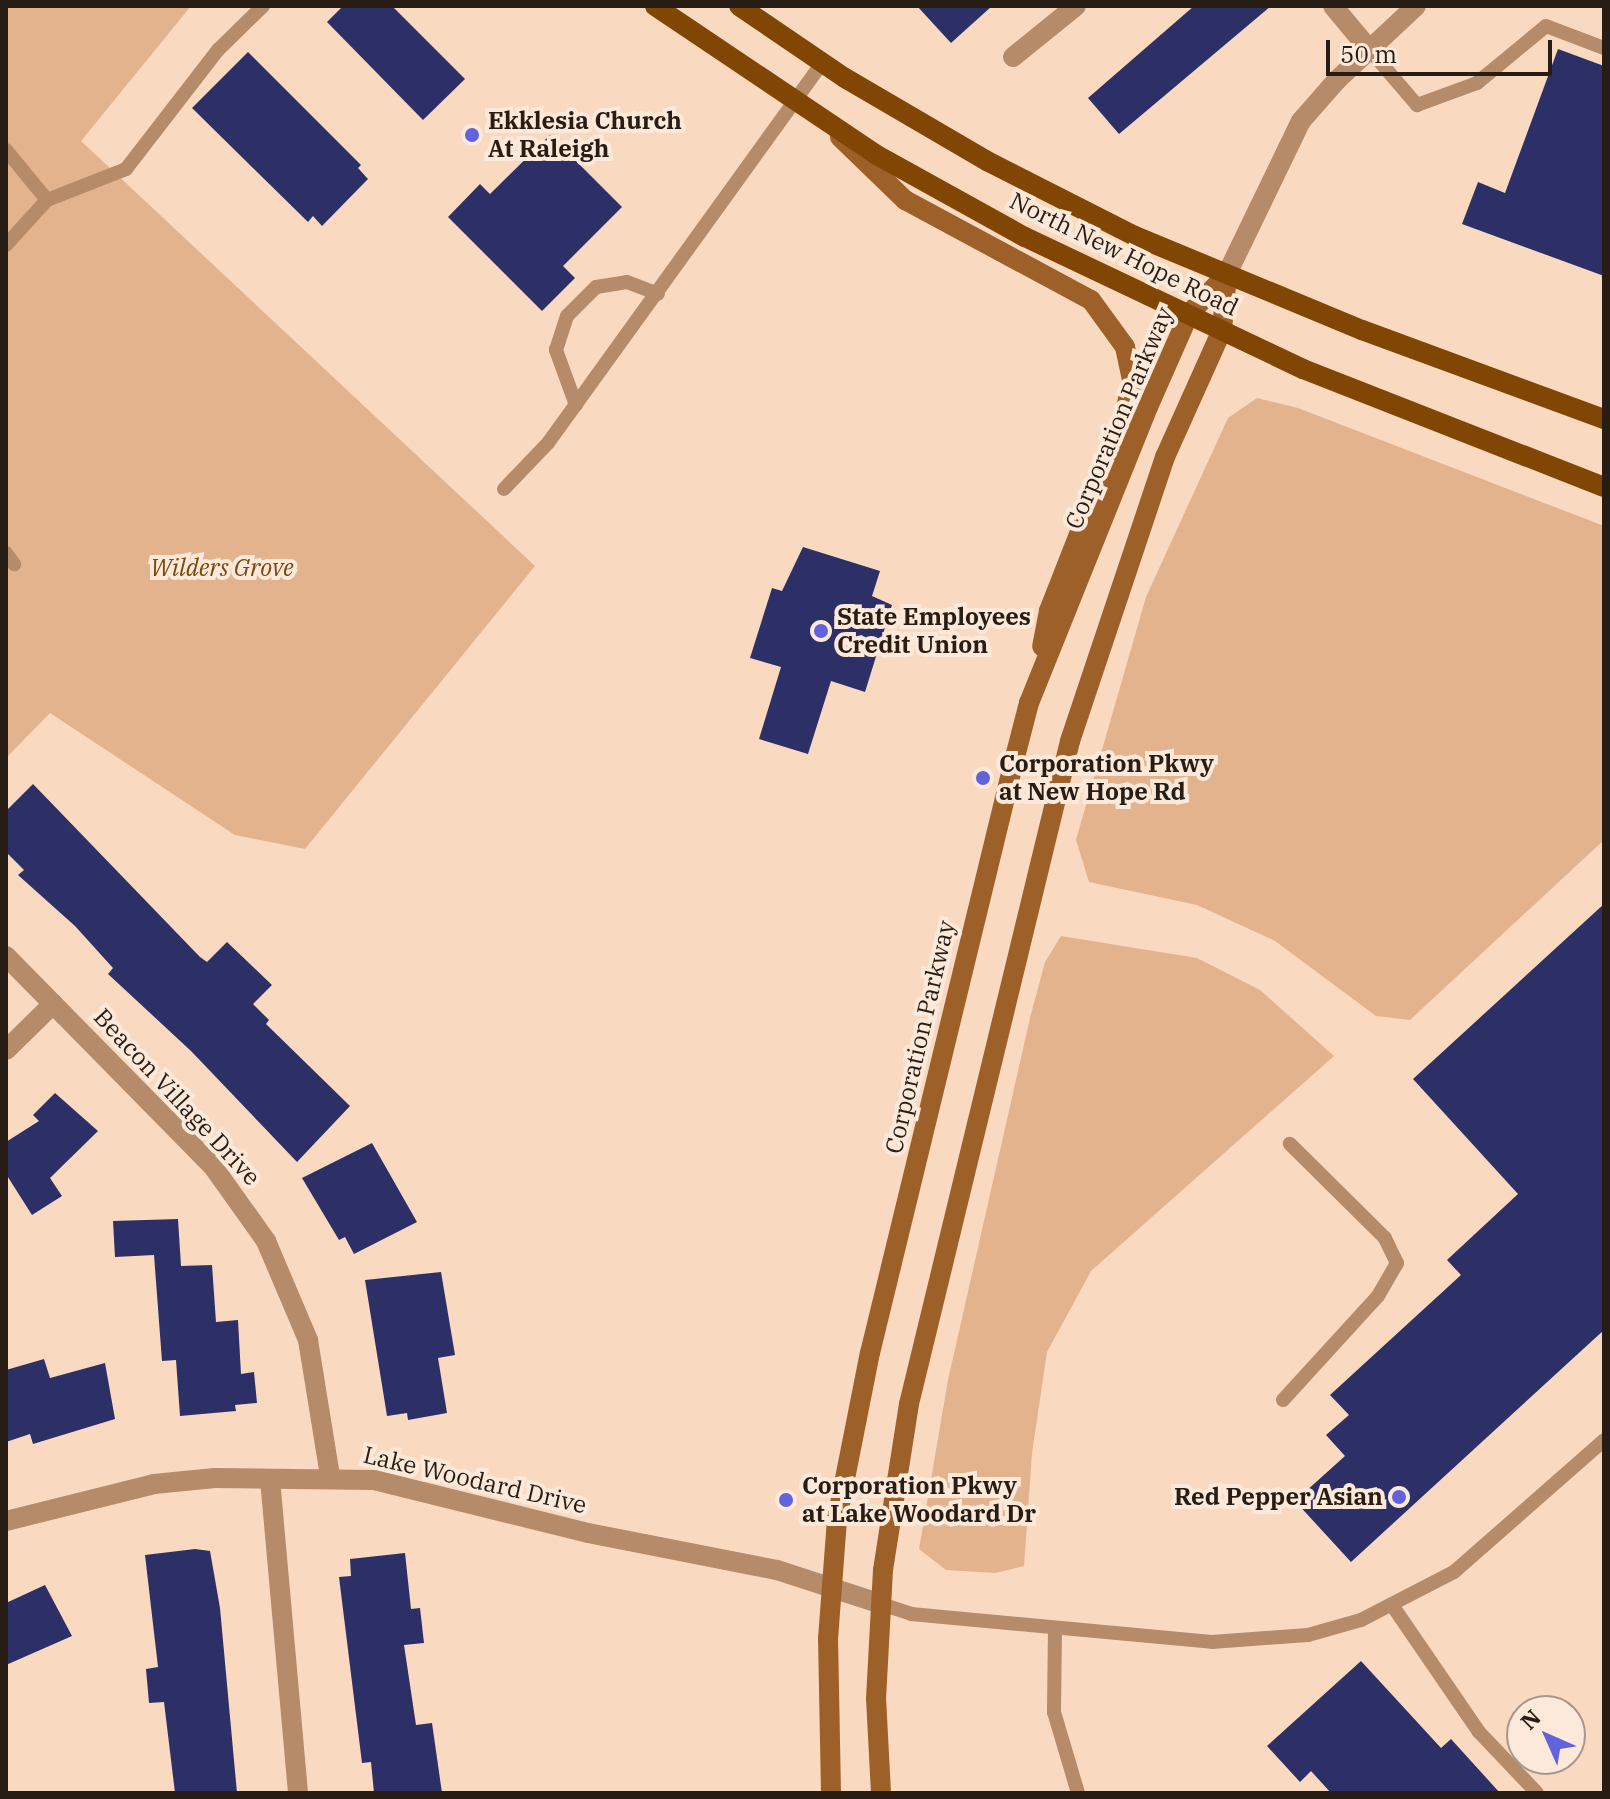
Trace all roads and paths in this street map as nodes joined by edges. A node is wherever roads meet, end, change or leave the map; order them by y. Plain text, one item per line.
1 (263, 6) edge
2 (655, 6) edge
3 (739, 6) edge
4 (1076, 6) edge
5 (1333, 6) edge
6 (1416, 6) edge
7 (1604, 48) edge
8 (1369, 49) junction
9 (1013, 57) dead end
10 (823, 62) junction
11 (794, 103) junction
12 (826, 123) junction
13 (6, 150) edge
14 (47, 200) junction
15 (6, 245) edge
16 (1227, 274) junction
17 (658, 294) junction
18 (1189, 314) junction
19 (1222, 330) junction
20 (576, 405) junction
21 (1604, 419) edge
22 (1604, 487) edge
23 (504, 489) dead end
24 (1029, 703) junction
25 (6, 956) edge
26 (53, 1004) junction
27 (6, 1050) edge
28 (1290, 1144) dead end
29 (1283, 1400) dead end
30 (1604, 1440) edge
31 (330, 1476) junction
32 (270, 1479) junction
33 (6, 1521) edge
34 (832, 1587) junction
35 (881, 1604) junction
36 (1392, 1605) junction
37 (1055, 1628) junction
38 (298, 1793) edge
39 (831, 1793) edge
40 (881, 1793) edge
41 (1078, 1793) edge
42 (1537, 1793) edge

1 - 14 lane
2 - 11 main road, North New Hope Road
3 - 10 main road, North New Hope Road
4 - 9 street
5 - 8 street
6 - 8 street
7 - 8 lane
8 - 16 street
10 - 11 lane
10 - 16 main road, North New Hope Road
11 - 12 main road, North New Hope Road
11 - 17 lane
12 - 18 main road, North New Hope Road
12 - 24 main road
13 - 14 lane
14 - 15 lane
16 - 18 main road, Corporation Parkway
16 - 19 main road
16 - 21 main road, North New Hope Road
17 - 20 lane
17 - 20 lane
18 - 19 main road, North New Hope Road
18 - 24 main road, Corporation Parkway
19 - 22 main road, North New Hope Road
19 - 35 main road
20 - 23 lane
24 - 34 main road, Corporation Parkway
25 - 26 street, Beacon Village Drive
26 - 27 street
26 - 31 street, Beacon Village Drive
28 - 29 lane
30 - 36 lane
31 - 32 street, Lake Woodard Drive
31 - 34 street, Lake Woodard Drive
32 - 33 street, Lake Woodard Drive
32 - 38 street
34 - 35 street, Lake Woodard Drive
34 - 39 main road, Corporation Parkway
35 - 37 lane
35 - 40 main road
36 - 37 lane
36 - 42 lane
37 - 41 lane

